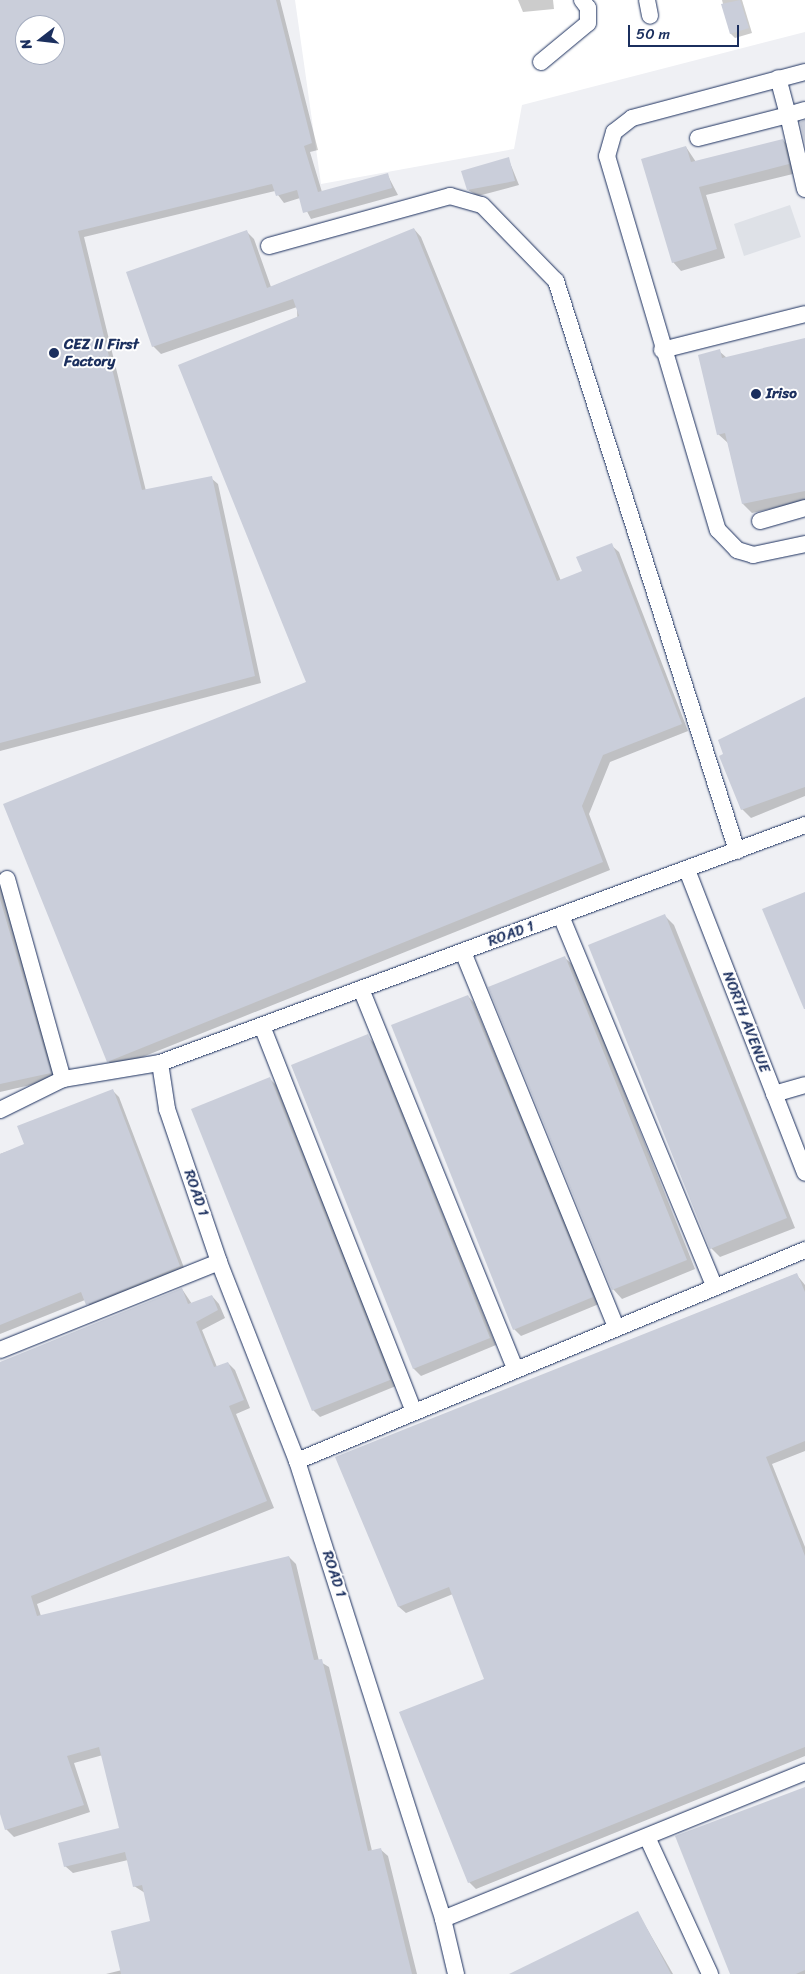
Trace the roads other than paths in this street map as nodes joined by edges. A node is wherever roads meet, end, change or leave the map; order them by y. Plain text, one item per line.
1 (582, 0) edge
2 (541, 62) dead end
3 (805, 72) edge
4 (778, 78) junction
5 (805, 110) edge
6 (788, 115) junction
7 (698, 138) dead end
8 (805, 189) edge
9 (270, 246) dead end
10 (805, 314) edge
11 (662, 350) junction
12 (805, 508) edge
13 (760, 521) dead end
14 (805, 544) edge
15 (805, 825) edge
16 (737, 851) junction
17 (688, 870) junction
18 (7, 880) dead end
19 (561, 916) junction
20 (463, 952) junction
21 (361, 989) junction
22 (262, 1026) junction
23 (160, 1063) junction
24 (63, 1078) junction
25 (805, 1085) edge
26 (774, 1094) junction
27 (0, 1110) edge
28 (805, 1173) edge
29 (805, 1250) edge
30 (220, 1262) junction
31 (715, 1287) junction
32 (616, 1326) junction
33 (0, 1350) edge
34 (516, 1370) junction
35 (414, 1412) junction
36 (298, 1460) junction
37 (805, 1772) edge
38 (647, 1837) junction
39 (444, 1919) junction
40 (456, 1974) edge
41 (710, 1974) edge

1 - 2 street
3 - 4 street
4 - 6 street
4 - 11 street
5 - 6 street
6 - 7 street
6 - 8 street
9 - 16 street
10 - 11 street
11 - 14 street
12 - 13 street
15 - 16 street, ROAD 1
16 - 17 street, ROAD 1
17 - 19 street, ROAD 1
17 - 26 street, NORTH AVENUE
18 - 24 street
19 - 20 street, ROAD 1
19 - 31 street
20 - 21 street, ROAD 1
20 - 32 street
21 - 22 street, ROAD 1
21 - 34 street
22 - 23 street, ROAD 1
22 - 35 street
23 - 24 street
23 - 30 street, ROAD 1
24 - 27 street
25 - 26 street
26 - 28 street, NORTH AVENUE
29 - 31 street
30 - 33 street
30 - 36 street, ROAD 1
31 - 32 street
32 - 34 street
34 - 35 street
35 - 36 street
36 - 39 street, ROAD 1
37 - 38 street
38 - 39 street
38 - 41 street
39 - 40 street, ROAD 1

